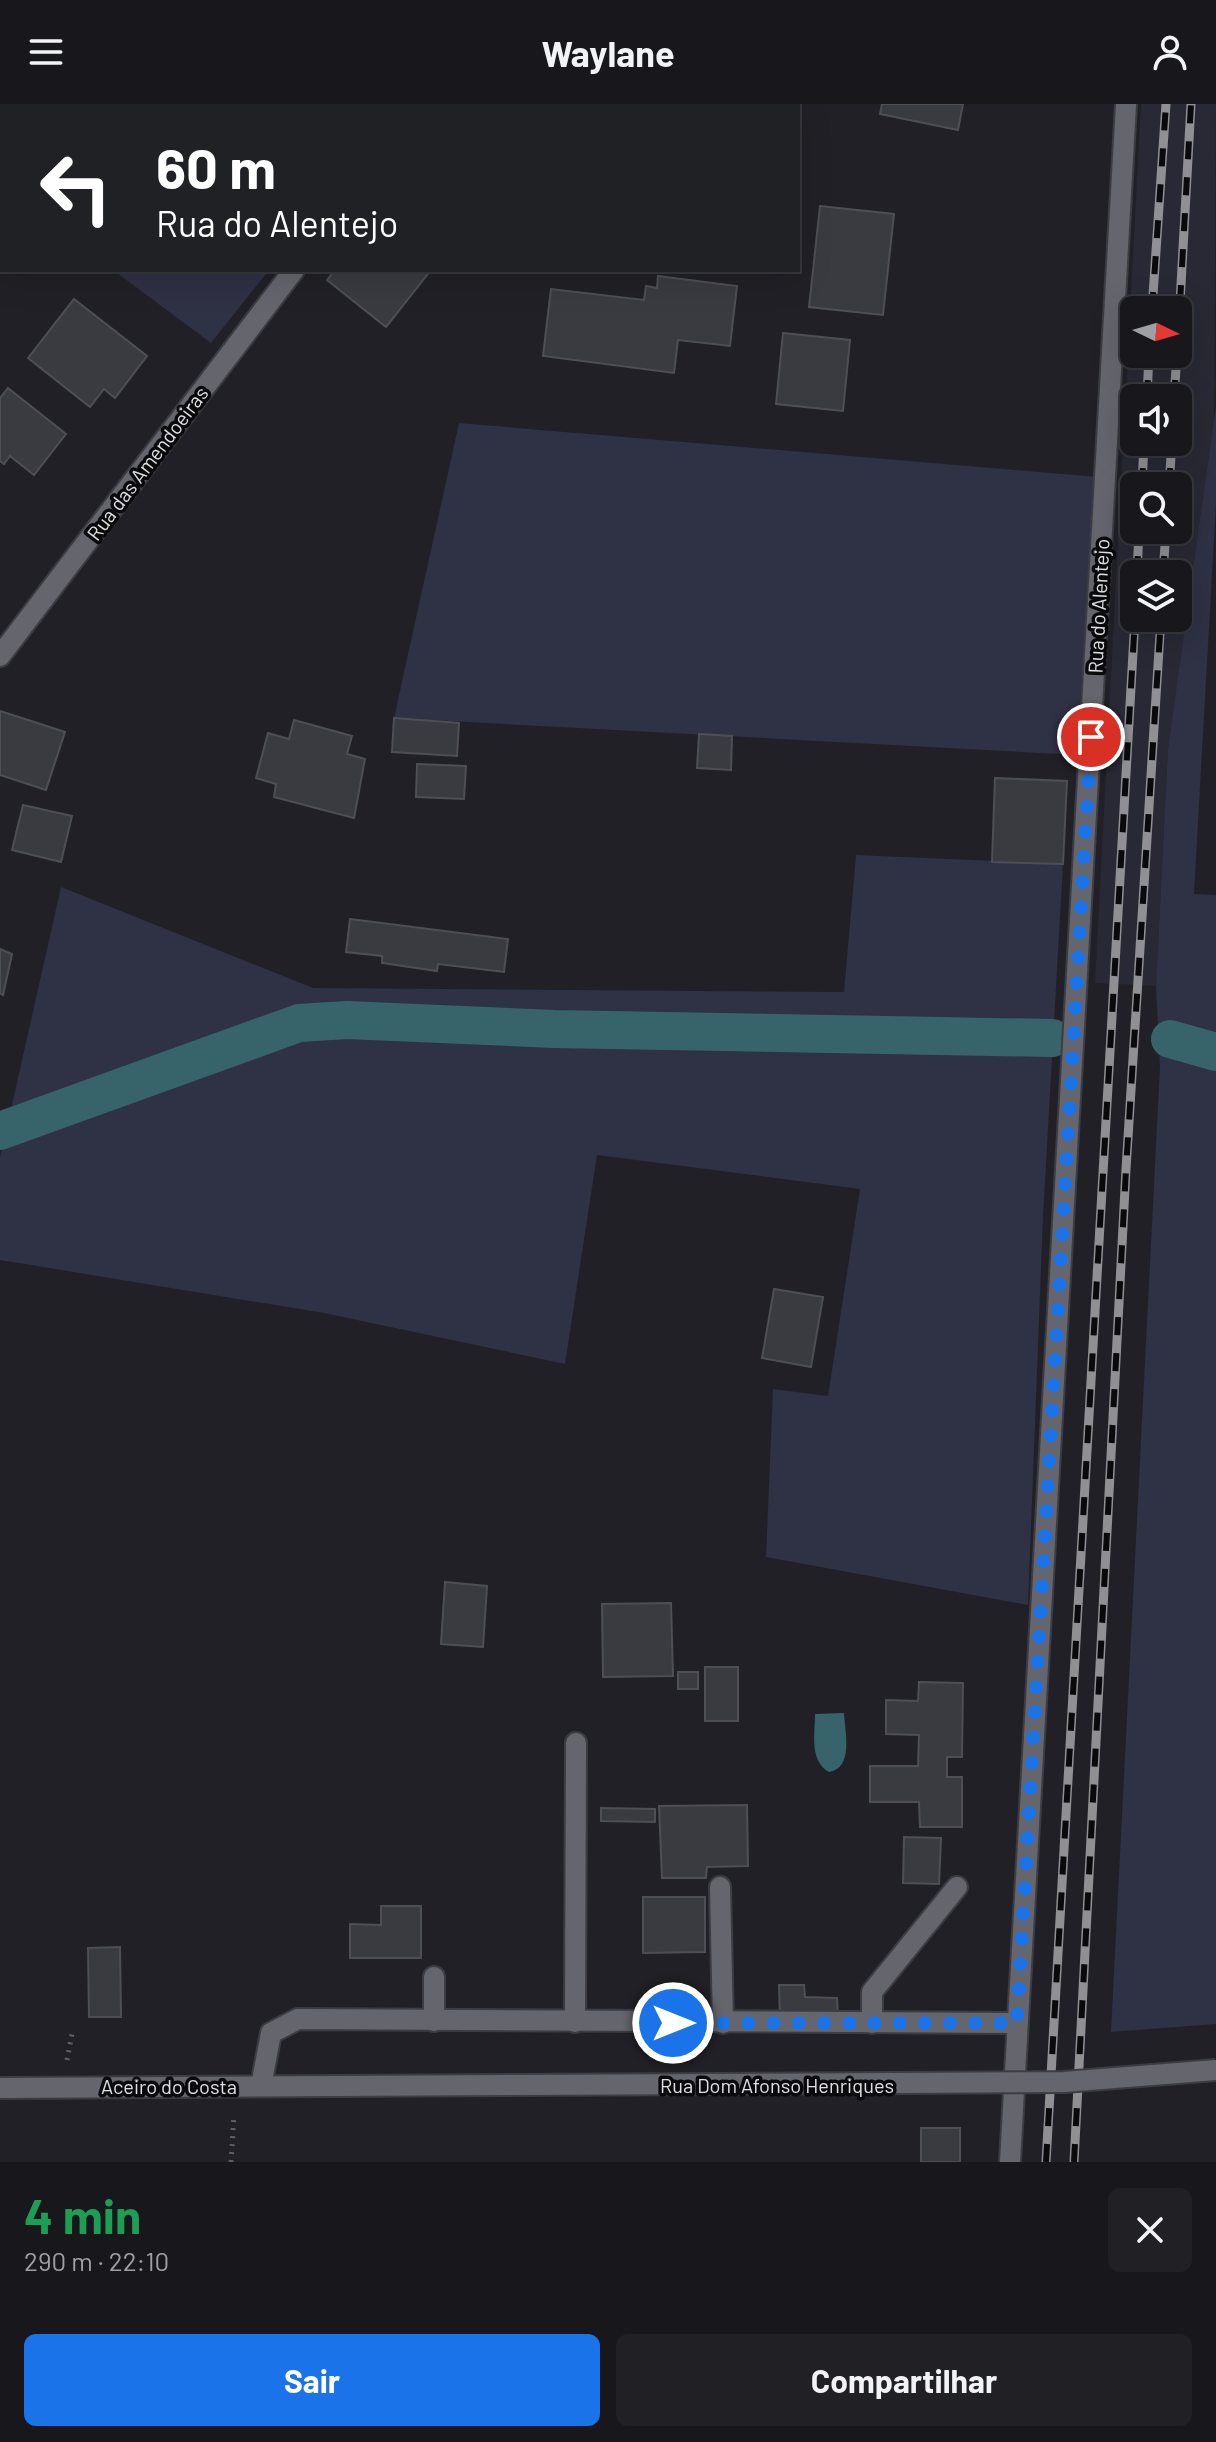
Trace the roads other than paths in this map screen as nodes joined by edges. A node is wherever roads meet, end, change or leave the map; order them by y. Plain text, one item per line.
1 (1126, 104) edge
2 (292, 272) edge
3 (0, 656) edge
4 (576, 1743) dead end
5 (720, 1887) dead end
6 (957, 1887) dead end
7 (434, 1977) dead end
8 (434, 2021) junction
9 (575, 2022) junction
10 (723, 2023) junction
11 (872, 2023) junction
12 (1017, 2023) junction
13 (1216, 2070) edge
14 (261, 2086) junction
15 (337, 2086) joint
16 (0, 2088) edge
17 (1010, 2162) edge

1 - 12 street, Rua do Alentejo
2 - 3 street, Rua das Amendoeiras
4 - 9 street
5 - 10 street
6 - 11 street
7 - 8 street
8 - 9 street
8 - 14 street
9 - 10 street
10 - 11 street
11 - 12 street
12 - 17 street, Rua do Alentejo
13 - 15 street, Rua Dom Afonso Henriques, bridge
14 - 15 street, Aceiro do Costa
14 - 16 street, Aceiro do Costa

